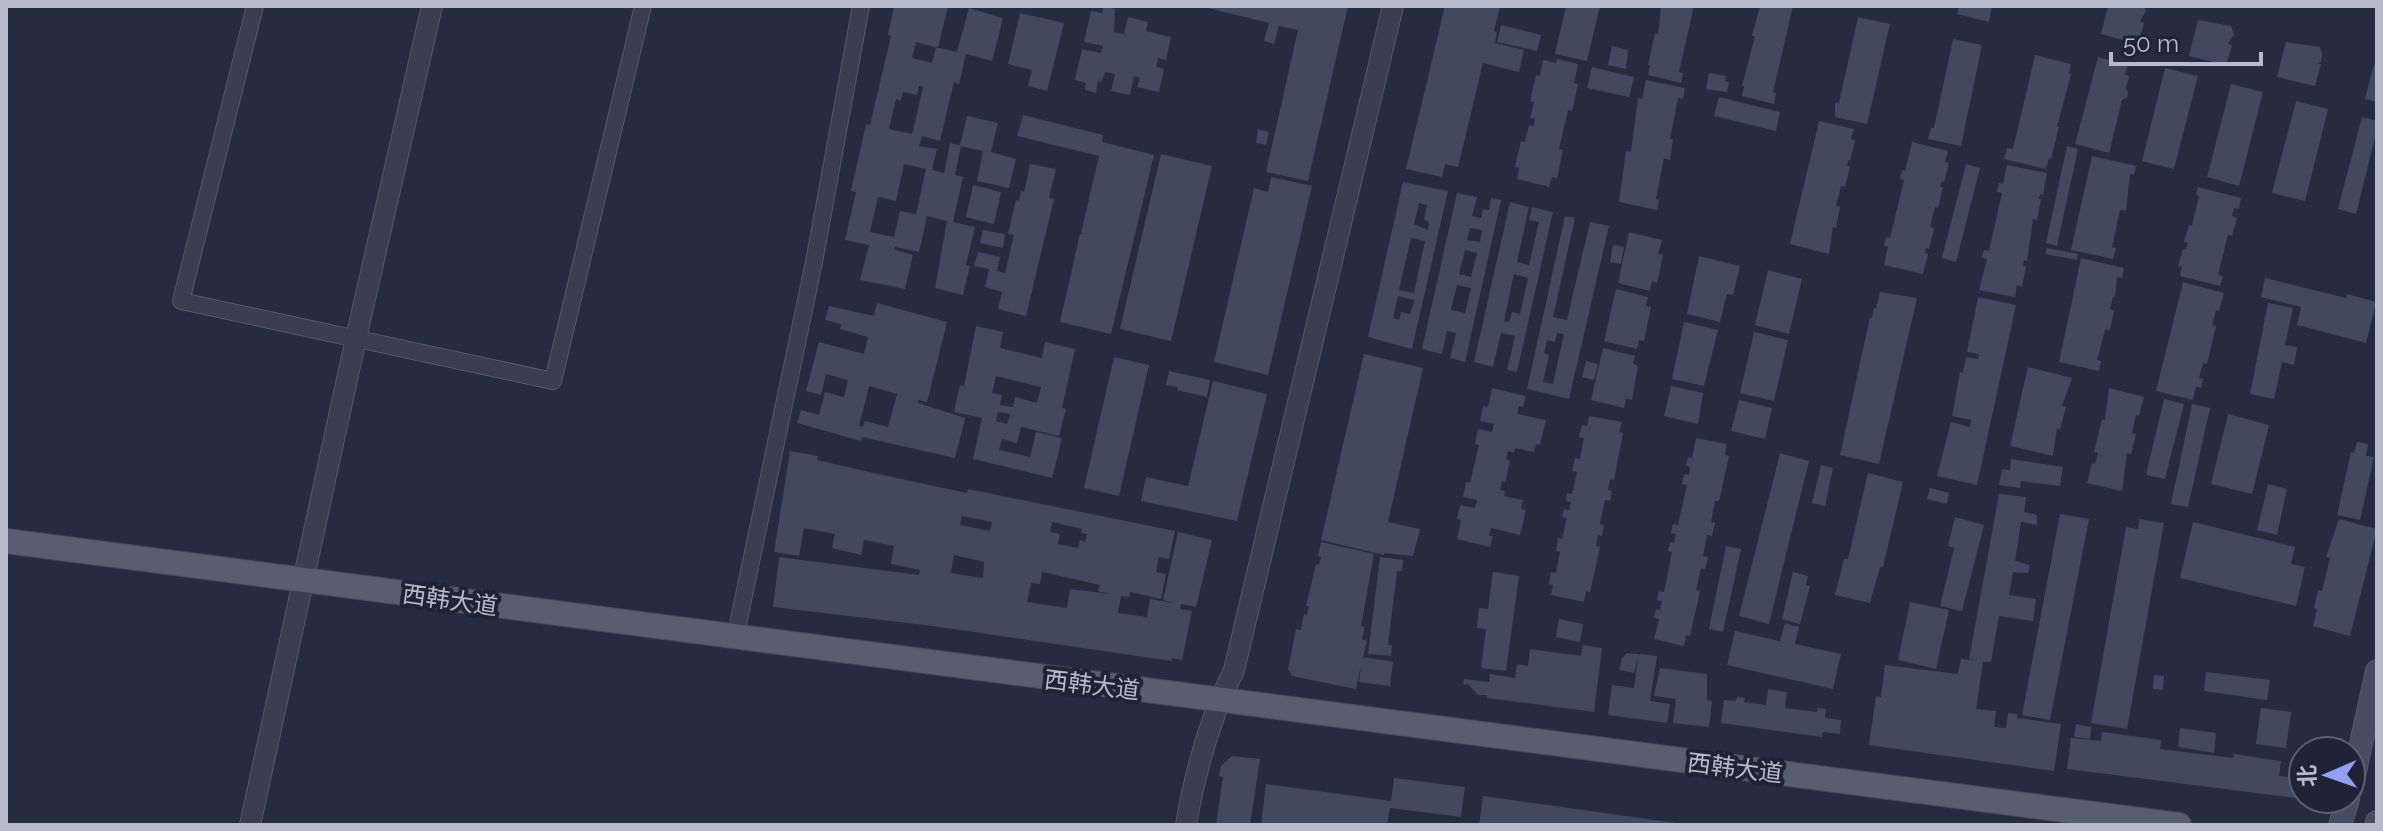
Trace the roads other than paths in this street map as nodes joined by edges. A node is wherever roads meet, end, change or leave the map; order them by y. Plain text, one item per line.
1 (255, 6) edge
2 (432, 6) edge
3 (643, 6) edge
4 (861, 6) edge
5 (1393, 6) edge
6 (356, 338) junction
7 (6, 541) edge
8 (6, 558) edge
9 (300, 588) junction
10 (735, 638) junction
11 (2377, 671) edge
12 (1216, 709) junction
13 (2363, 735) edge
14 (250, 825) edge
15 (1186, 825) edge
16 (2054, 825) edge
17 (2179, 825) edge

1 - 6 street
2 - 6 street
3 - 6 street
4 - 10 street
5 - 12 street
6 - 9 street
7 - 9 main road, 西韩大道
8 - 9 main road, 西韩大道
9 - 10 main road, 西韩大道
9 - 12 main road, 西韩大道
9 - 14 street
10 - 12 main road, 西韩大道
11 - 13 main road
12 - 15 street
12 - 16 main road, 西韩大道
12 - 17 main road, 西韩大道

